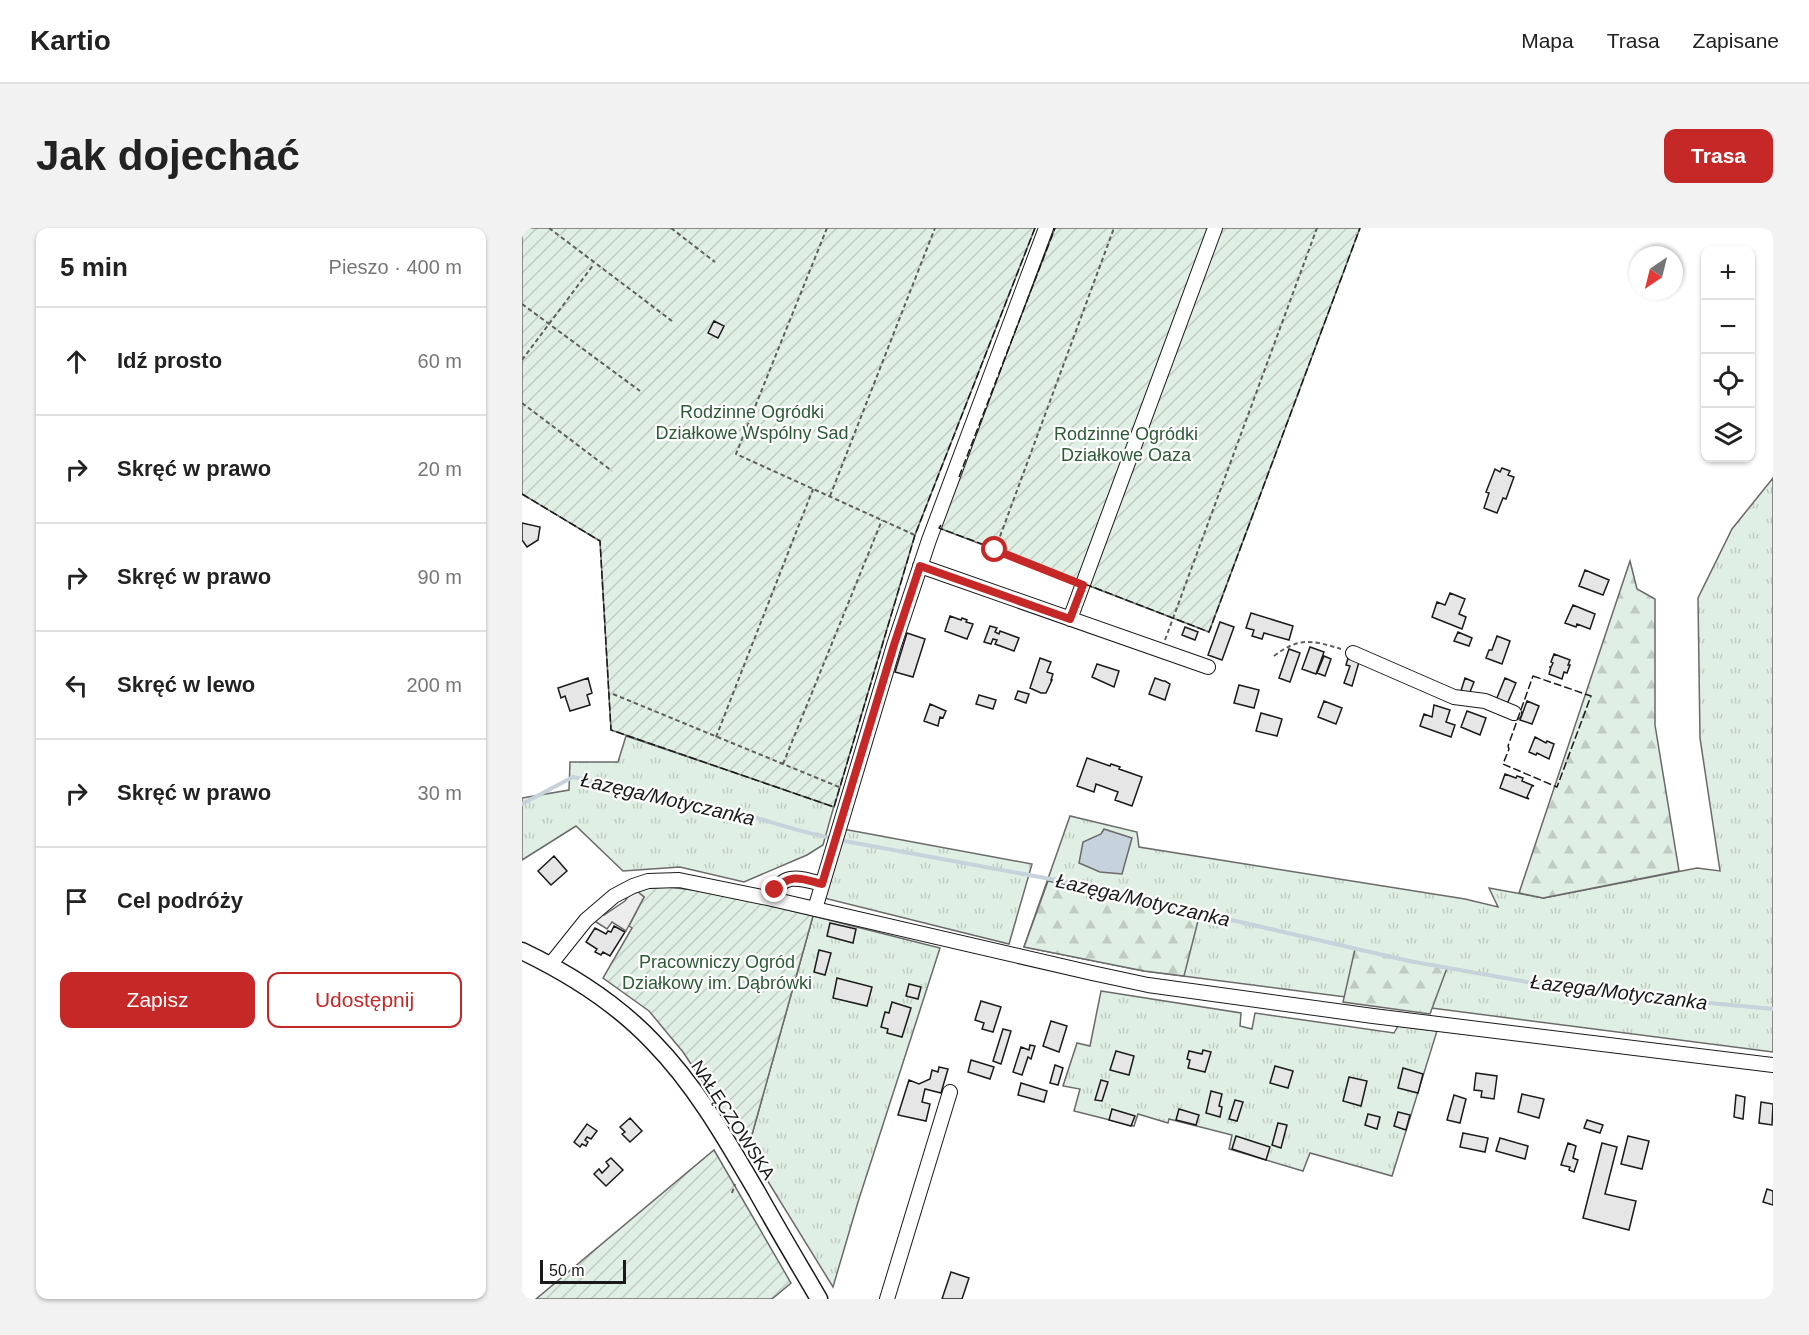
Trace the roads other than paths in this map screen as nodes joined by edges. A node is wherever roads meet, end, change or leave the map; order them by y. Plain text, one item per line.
1 (1046, 228) edge
2 (1215, 228) edge
3 (920, 566) junction
4 (1070, 619) junction
5 (1353, 652) road end
6 (1208, 667) dead end
7 (1514, 713) dead end
8 (822, 884) junction
9 (772, 899) junction
10 (816, 909) junction
11 (522, 951) edge
12 (550, 965) junction
13 (1773, 1065) edge
14 (950, 1092) dead end
15 (819, 1299) edge
16 (887, 1299) edge

1 - 3 street
2 - 4 street
3 - 4 street
3 - 8 street
4 - 6 street
5 - 7 street
8 - 9 street
8 - 10 street
9 - 10 street
9 - 12 street
10 - 13 street
11 - 12 main road, NAŁĘCZOWSKA
12 - 15 main road, NAŁĘCZOWSKA
14 - 16 street

